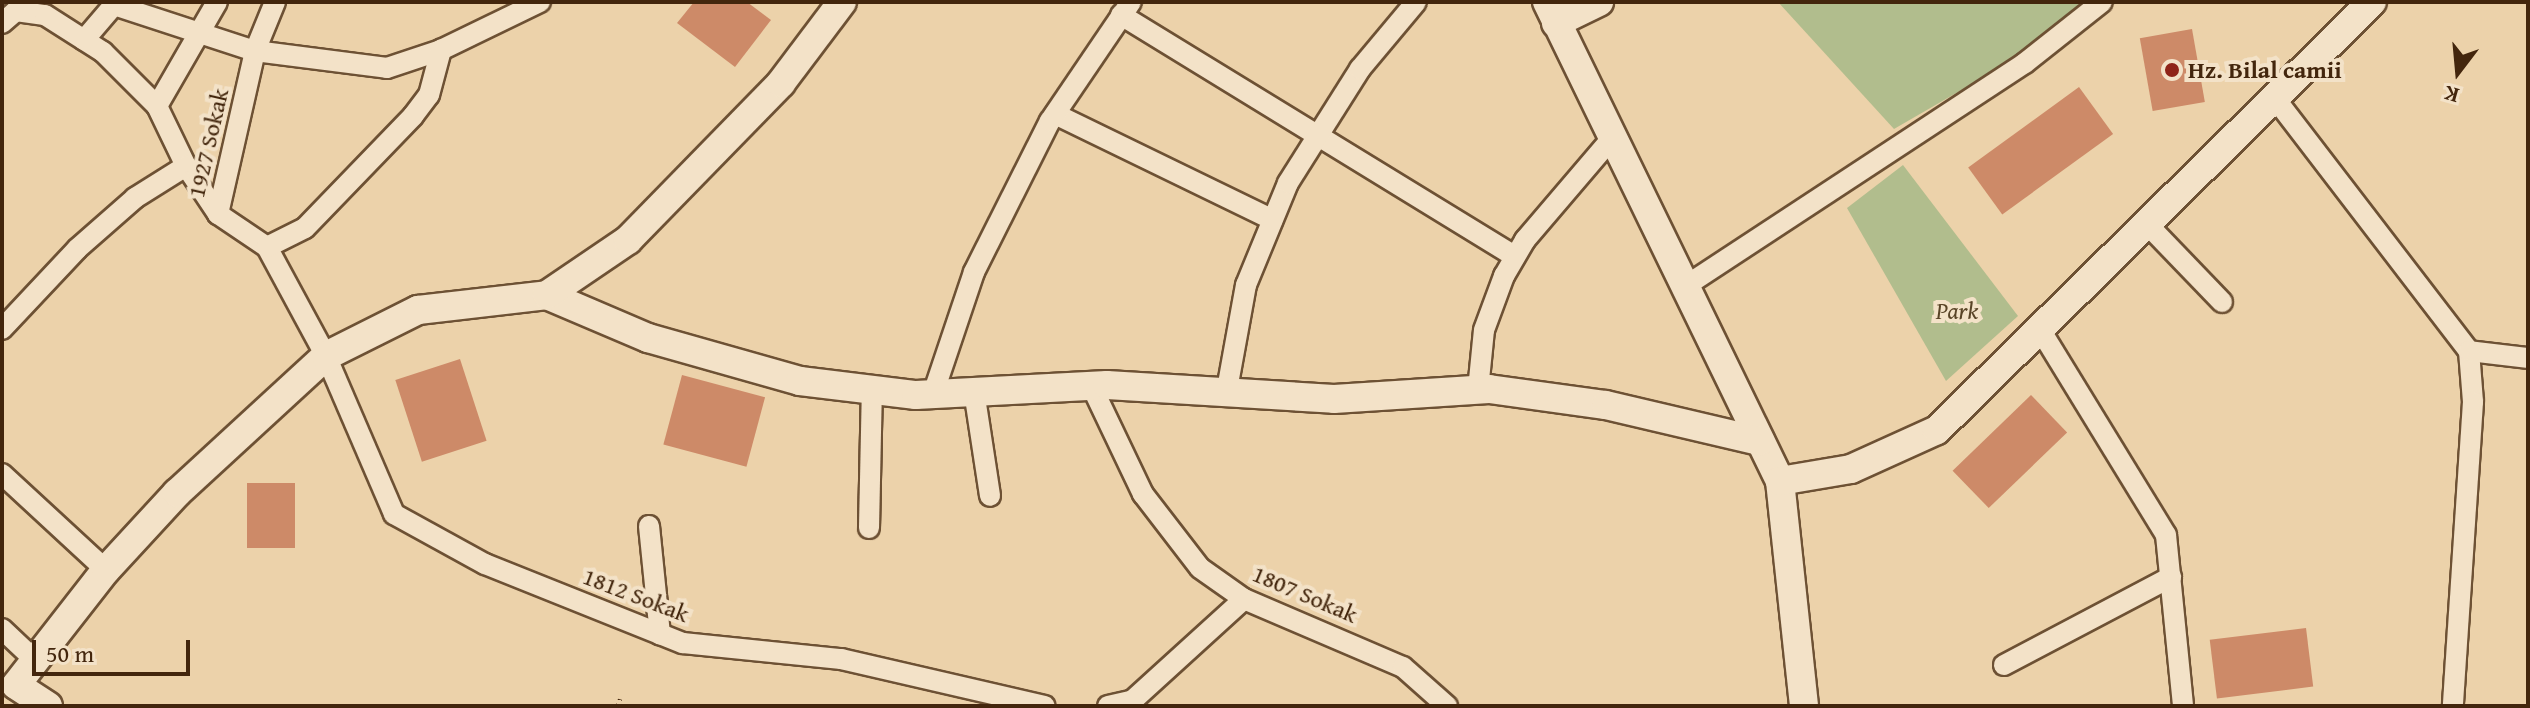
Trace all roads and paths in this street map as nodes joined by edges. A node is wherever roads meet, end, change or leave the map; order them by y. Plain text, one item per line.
1 (217, 2) edge
2 (275, 2) edge
3 (540, 2) edge
4 (842, 2) edge
5 (1416, 2) edge
6 (1599, 2) edge
7 (2102, 2) edge
8 (2372, 2) edge
9 (1126, 9) edge
10 (1551, 12) edge
11 (2, 23) edge
12 (198, 35) junction
13 (84, 40) junction
14 (441, 50) junction
15 (255, 51) junction
16 (2274, 97) junction
17 (157, 106) junction
18 (1055, 114) junction
19 (1318, 135) junction
20 (1612, 138) junction
21 (186, 166) junction
22 (218, 214) junction
23 (1273, 220) junction
24 (2145, 222) junction
25 (267, 247) junction
26 (1515, 256) junction
27 (1684, 287) junction
28 (547, 295) junction
29 (2222, 302) dead end
30 (2, 329) edge
31 (2041, 331) junction
32 (2469, 351) junction
33 (326, 356) junction
34 (2528, 358) edge
35 (1091, 385) junction
36 (872, 389) junction
37 (1478, 390) junction
38 (974, 391) junction
39 (933, 394) junction
40 (1226, 395) junction
41 (1760, 441) junction
42 (2, 474) edge
43 (1780, 481) junction
44 (990, 496) dead end
45 (649, 526) dead end
46 (869, 528) dead end
47 (106, 570) junction
48 (2171, 577) junction
49 (1244, 599) junction
50 (2, 629) edge
51 (660, 634) junction
52 (37, 662) junction
53 (2004, 665) dead end
54 (9, 691) edge
55 (620, 699) dead end
56 (48, 706) edge
57 (618, 706) edge
58 (1045, 706) edge
59 (1108, 706) edge
60 (1447, 706) edge
61 (1804, 706) edge
62 (2183, 706) edge
63 (2453, 706) edge

1 - 12 street
2 - 15 street, 1927 Sokak
3 - 14 street
4 - 28 street
5 - 19 street
6 - 10 street
7 - 27 street
8 - 16 street
9 - 18 street
9 - 19 street
10 - 20 street
11 - 13 street
12 - 13 street
12 - 15 street
12 - 17 street
13 - 17 street
14 - 15 street
14 - 25 street
15 - 22 street, 1927 Sokak
16 - 24 street
16 - 32 street
17 - 21 street
18 - 23 street
18 - 39 street
19 - 23 street
19 - 26 street
20 - 26 street
20 - 27 street
21 - 22 street
21 - 30 street
22 - 25 street, 1927 Sokak
23 - 40 street
24 - 29 street
24 - 31 street
25 - 33 street, 1927 Sokak
26 - 37 street
27 - 41 street
28 - 33 street
28 - 36 street
31 - 43 street
31 - 48 street
32 - 34 street
32 - 63 street
33 - 47 street
33 - 51 street, 1812 Sokak
35 - 38 street
35 - 40 street
35 - 49 street, 1807 Sokak
36 - 39 street
36 - 46 street
37 - 40 street
37 - 41 street
38 - 39 street
38 - 44 street
41 - 43 street
42 - 47 street
43 - 61 street
45 - 51 street
47 - 52 street
48 - 53 street
48 - 62 street
49 - 59 street
49 - 60 street, 1807 Sokak
50 - 52 street
51 - 58 street, 1812 Sokak
52 - 54 street
54 - 56 street
55 - 57 path

